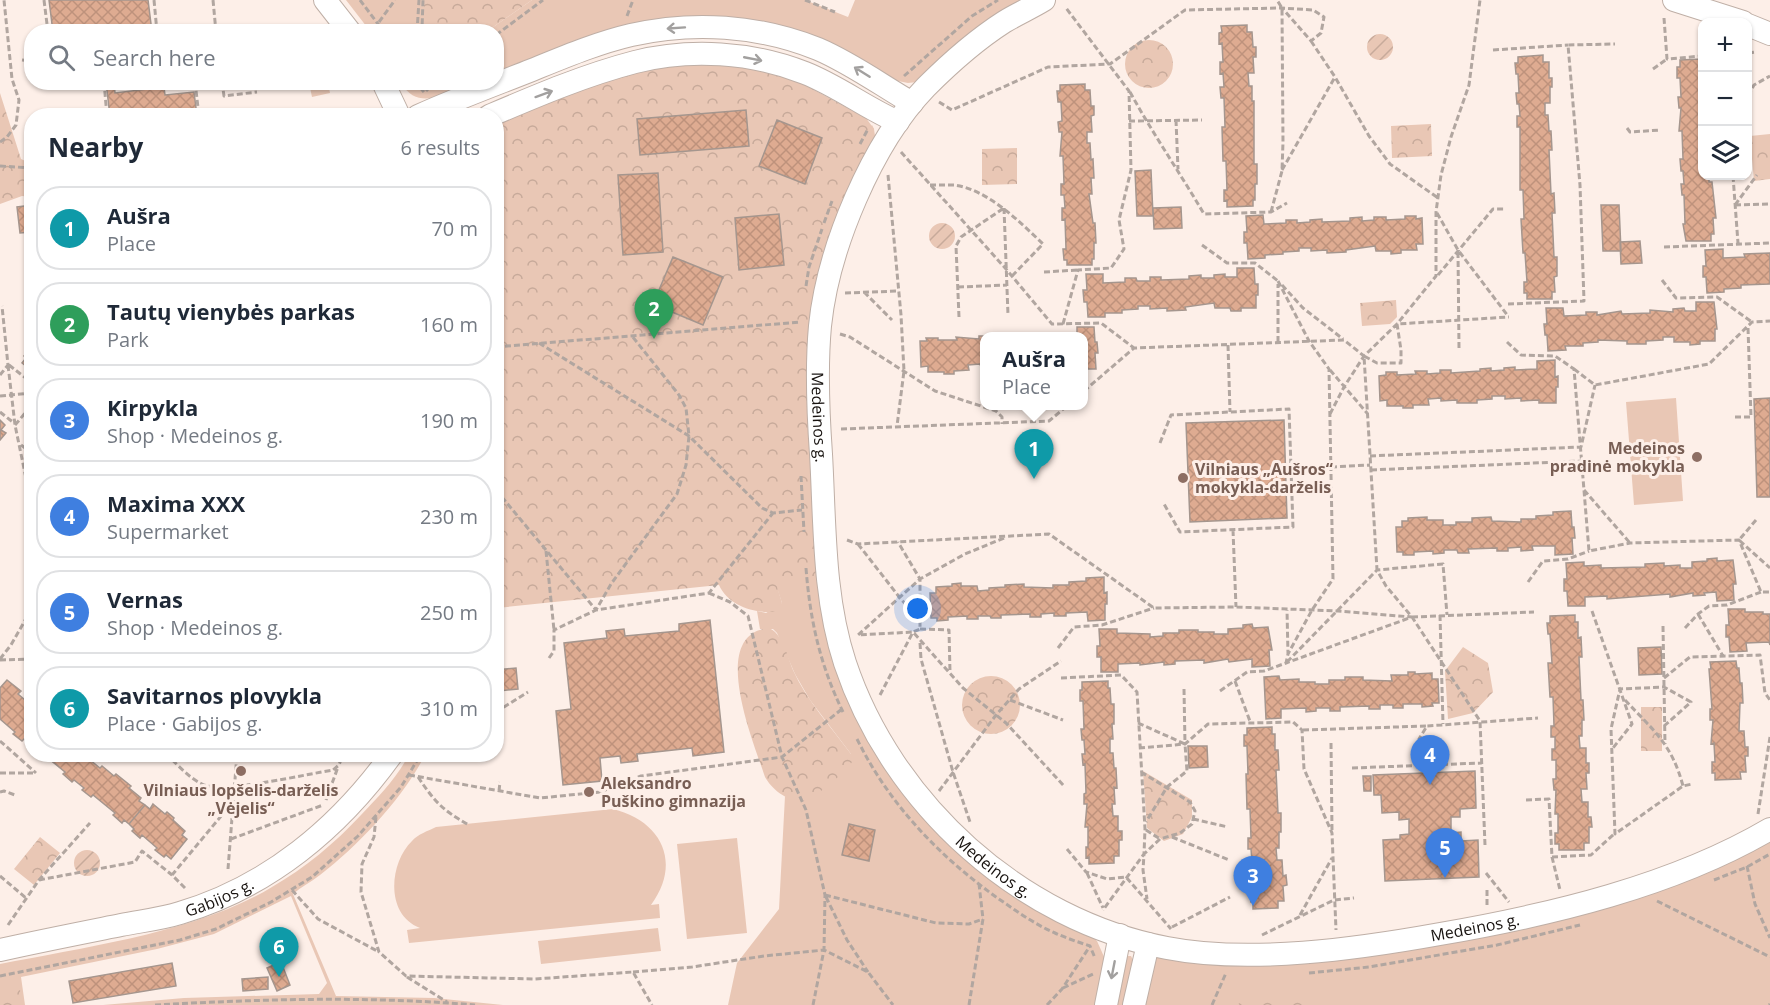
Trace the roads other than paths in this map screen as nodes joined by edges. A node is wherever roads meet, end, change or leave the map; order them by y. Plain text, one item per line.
1 (325, 0) edge
2 (1044, 0) edge
3 (1669, 9) edge
4 (1720, 18) edge
5 (344, 24) edge
6 (1752, 30) edge
7 (1763, 43) edge
8 (504, 82) edge
9 (387, 90) edge
10 (484, 90) edge
11 (912, 103) junction
12 (395, 108) edge
13 (438, 108) edge
14 (504, 110) edge
15 (888, 118) junction
16 (386, 762) edge
17 (1764, 821) edge
18 (1120, 935) junction
19 (1148, 944) junction
20 (0, 950) edge
21 (1106, 1005) edge
22 (1134, 1005) edge

1 - 5 street
2 - 11 street, Medeinos g.
3 - 4 street
6 - 7 street
11 -> 8 street
9 - 12 street
10 -> 13 street
11 - 15 street, Medeinos g.
14 -> 15 street
15 - 18 street, Medeinos g.
16 - 20 street, Gabijos g.
17 - 19 street, Medeinos g.
18 - 19 street, Medeinos g.
18 -> 21 street
19 - 22 street

